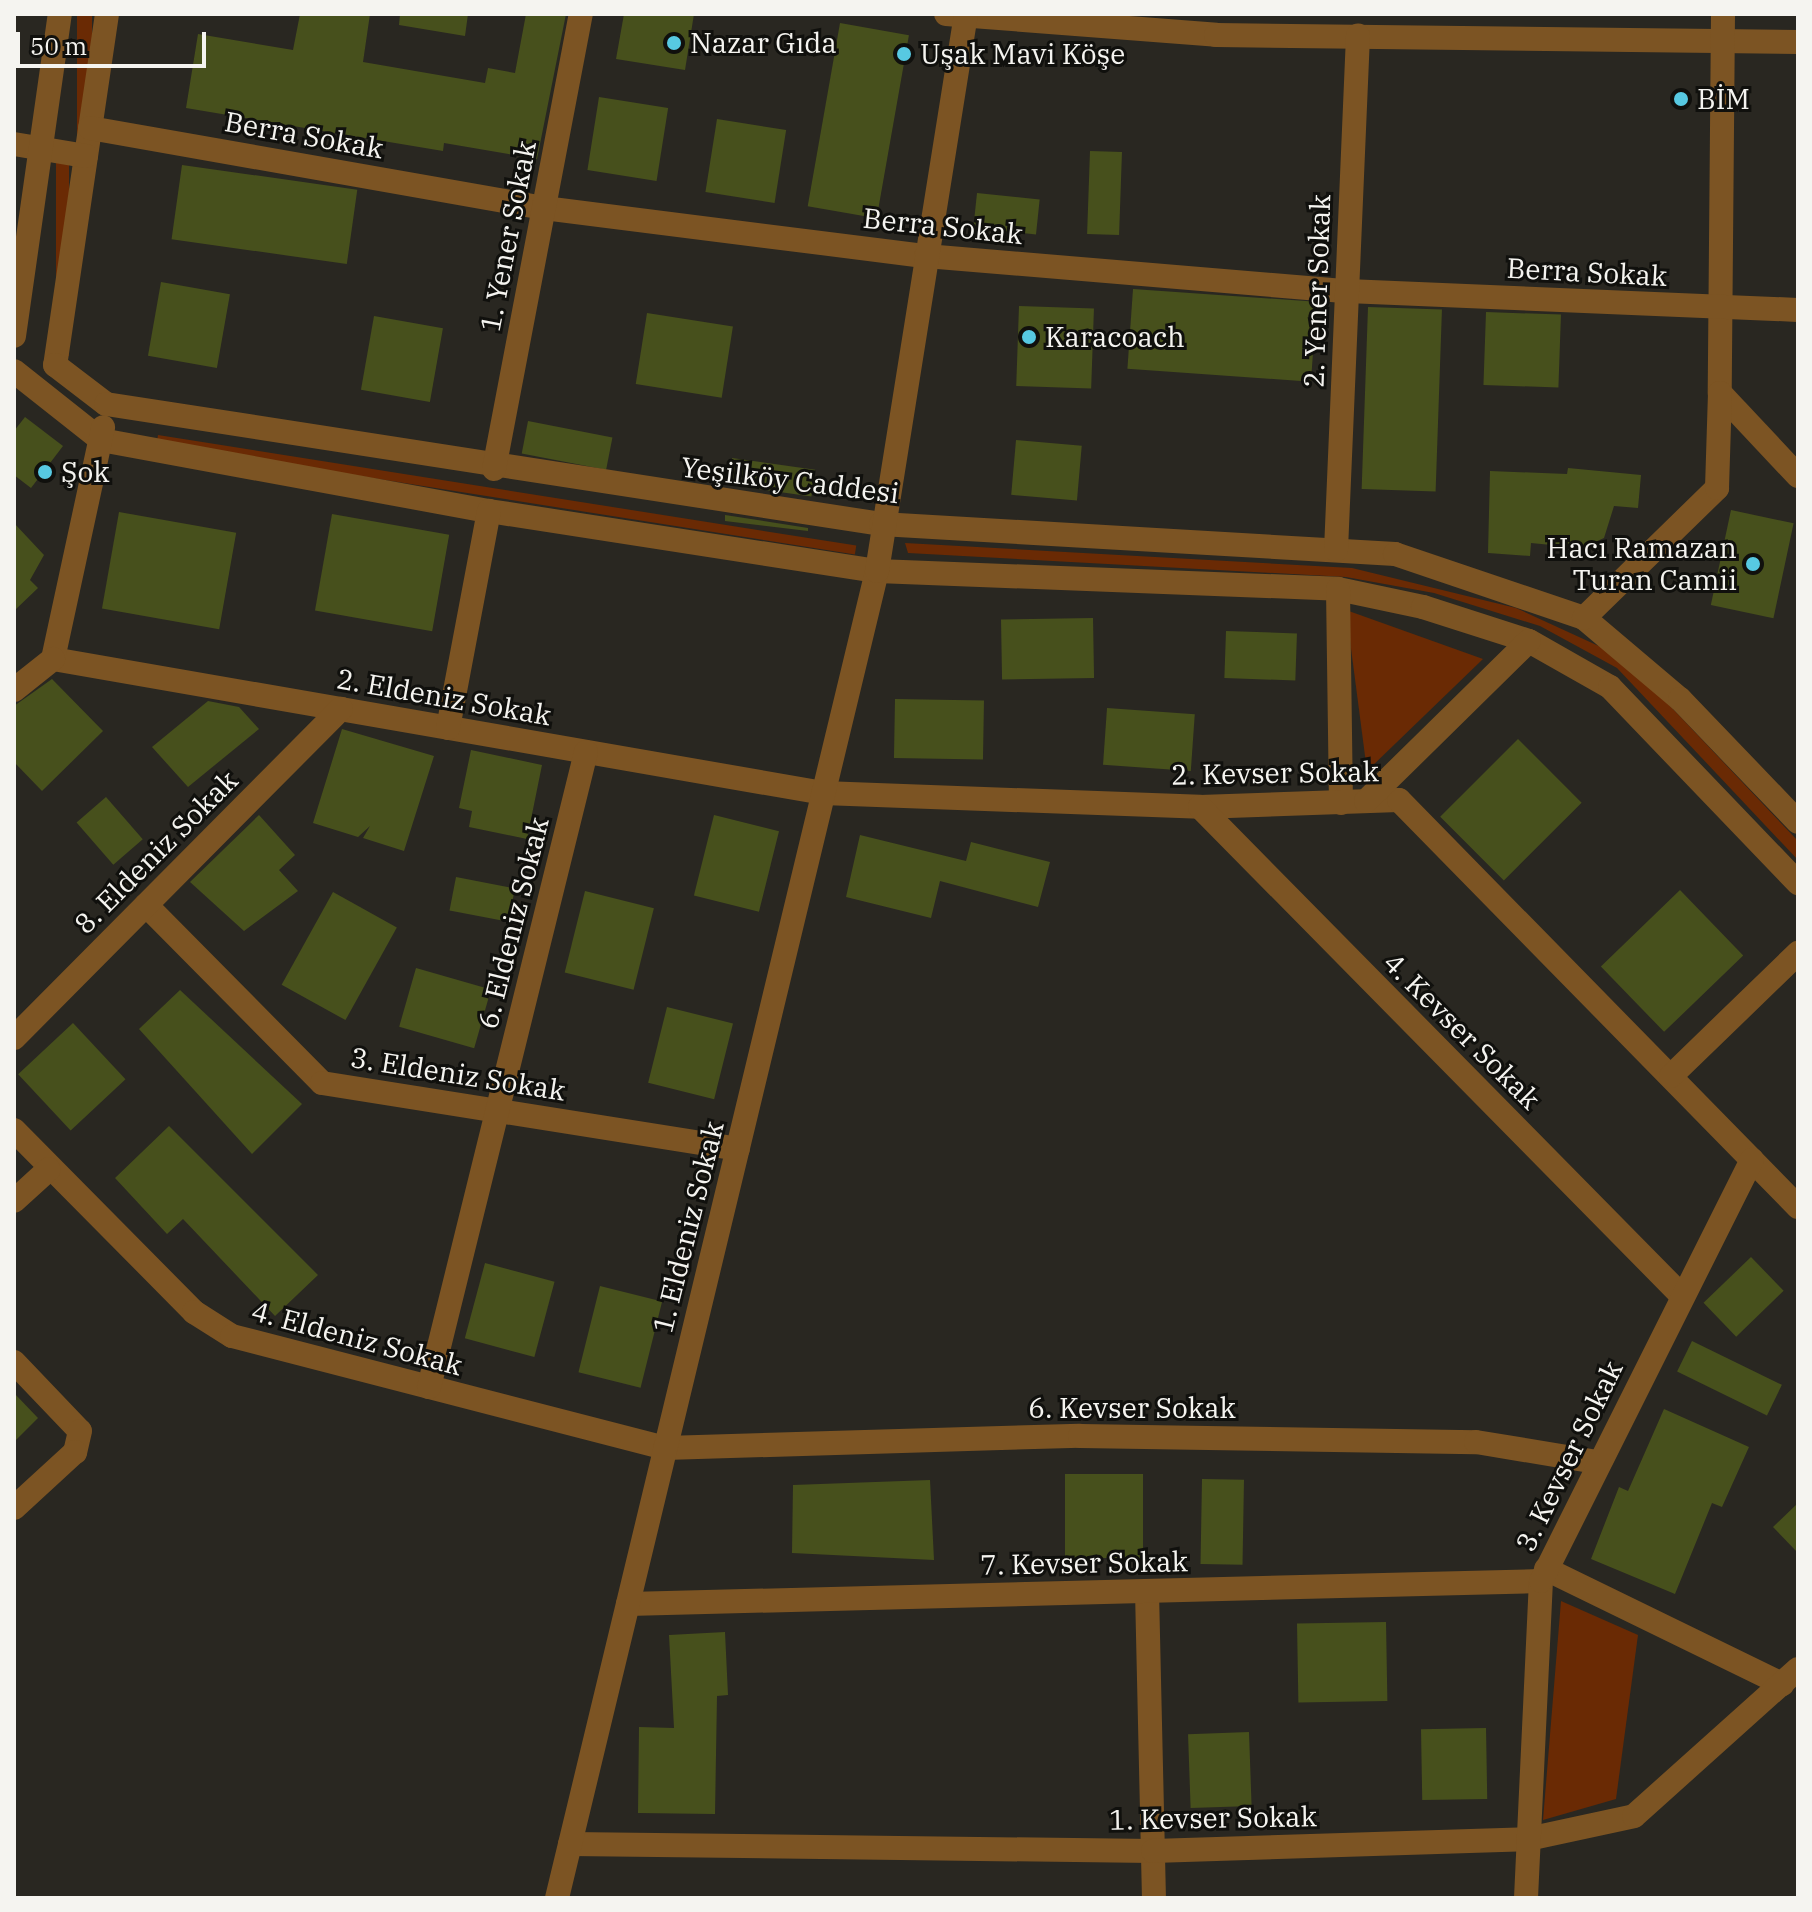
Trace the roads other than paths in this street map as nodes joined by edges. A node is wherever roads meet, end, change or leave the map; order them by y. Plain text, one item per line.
1 (60, 14) edge
2 (107, 14) edge
3 (581, 14) edge
4 (959, 15) edge
5 (1217, 25) edge
6 (1462, 25) edge
7 (1721, 26) edge
8 (1358, 35) junction
9 (1798, 42) edge
10 (90, 128) junction
11 (14, 144) edge
12 (39, 148) junction
13 (86, 156) junction
14 (544, 208) junction
15 (926, 256) junction
16 (1347, 291) junction
17 (1722, 308) junction
18 (1798, 310) edge
19 (14, 336) edge
20 (55, 365) junction
21 (14, 369) edge
22 (1720, 393) junction
23 (106, 404) junction
24 (101, 440) junction
25 (494, 469) junction
26 (1798, 476) edge
27 (489, 511) junction
28 (881, 524) junction
29 (1336, 550) junction
30 (877, 571) junction
31 (1338, 589) junction
32 (1584, 618) junction
33 (1529, 641) junction
34 (53, 659) junction
35 (14, 690) edge
36 (341, 709) junction
37 (448, 728) junction
38 (586, 752) junction
39 (823, 793) junction
40 (1366, 801) junction
41 (1341, 803) junction
42 (1200, 807) junction
43 (1798, 822) edge
44 (1798, 883) edge
45 (146, 905) junction
46 (1798, 953) edge
47 (14, 1038) edge
48 (1671, 1076) junction
49 (498, 1110) junction
50 (14, 1130) edge
51 (738, 1149) junction
52 (1752, 1160) junction
53 (49, 1169) junction
54 (14, 1201) edge
55 (1798, 1207) edge
56 (1682, 1296) junction
57 (14, 1362) edge
58 (429, 1387) junction
59 (665, 1448) junction
60 (1597, 1462) junction
61 (14, 1508) edge
62 (1544, 1575) junction
63 (1147, 1591) junction
64 (628, 1604) junction
65 (1790, 1677) edge
66 (1528, 1839) junction
67 (570, 1844) junction
68 (1153, 1851) junction
69 (557, 1898) edge
70 (1154, 1898) edge
71 (1526, 1898) edge

1 - 12 street
2 - 10 street
3 - 14 street, 1. Yener Sokak
4 - 5 street
4 - 15 street, 1. Eldeniz Sokak
5 - 8 street
6 - 7 street
6 - 8 street
7 - 9 street
7 - 17 street
8 - 16 street, 2. Yener Sokak
10 - 13 street
10 - 14 street, Berra Sokak
11 - 12 street
12 - 13 street
12 - 19 street
13 - 20 street
14 - 15 street, Berra Sokak
14 - 25 street, 1. Yener Sokak
15 - 16 street, Berra Sokak
15 - 28 street, 1. Eldeniz Sokak
16 - 17 street, Berra Sokak
16 - 29 street, 2. Yener Sokak
17 - 18 street, Berra Sokak
17 - 22 street
20 - 21 street
20 - 23 street, Yeşilköy Caddesi
21 - 24 street
22 - 26 street
22 - 32 street
23 - 24 street
23 - 25 street, Yeşilköy Caddesi
24 - 27 street
24 - 34 street
25 - 28 street, Yeşilköy Caddesi
27 - 30 street
27 - 37 street
28 - 29 street, Yeşilköy Caddesi
28 - 30 street, 1. Eldeniz Sokak
29 - 32 street, Yeşilköy Caddesi
30 - 31 street
30 - 39 street, 1. Eldeniz Sokak
31 - 33 street
31 - 41 street
32 - 43 street, Yeşilköy Caddesi
33 - 40 street
33 - 44 street
34 - 35 street
34 - 36 street, 2. Eldeniz Sokak
36 - 37 street, 2. Eldeniz Sokak
36 - 45 street, 8. Eldeniz Sokak
37 - 38 street, 2. Eldeniz Sokak
38 - 39 street, 2. Eldeniz Sokak
38 - 49 street, 6. Eldeniz Sokak
39 - 42 street, 2. Kevser Sokak
39 - 51 street, 1. Eldeniz Sokak
40 - 41 street, 2. Kevser Sokak
40 - 48 street, 2. Kevser Sokak
41 - 42 street, 2. Kevser Sokak
42 - 56 street, 4. Kevser Sokak
45 - 47 street, 8. Eldeniz Sokak
45 - 49 street, 3. Eldeniz Sokak
46 - 48 street
48 - 52 street, 2. Kevser Sokak
49 - 51 street, 3. Eldeniz Sokak
49 - 58 street, 6. Eldeniz Sokak
50 - 53 street, 4. Eldeniz Sokak
51 - 59 street, 1. Eldeniz Sokak
52 - 55 street, 2. Kevser Sokak
52 - 56 street, 3. Kevser Sokak
53 - 54 street
53 - 58 street, 4. Eldeniz Sokak
56 - 60 street, 3. Kevser Sokak
57 - 61 street
58 - 59 street, 4. Eldeniz Sokak
59 - 60 street, 6. Kevser Sokak
59 - 64 street, 1. Eldeniz Sokak
60 - 62 street, 3. Kevser Sokak
62 - 63 street, 7. Kevser Sokak
62 - 65 street
62 - 66 street, 3. Kevser Sokak
63 - 64 street, 7. Kevser Sokak
63 - 68 street
64 - 67 street, 1. Eldeniz Sokak
65 - 66 street, 1. Kevser Sokak
66 - 68 street, 1. Kevser Sokak
66 - 71 street, 3. Kevser Sokak
67 - 68 street, 1. Kevser Sokak
67 - 69 street, 1. Eldeniz Sokak
68 - 70 street

